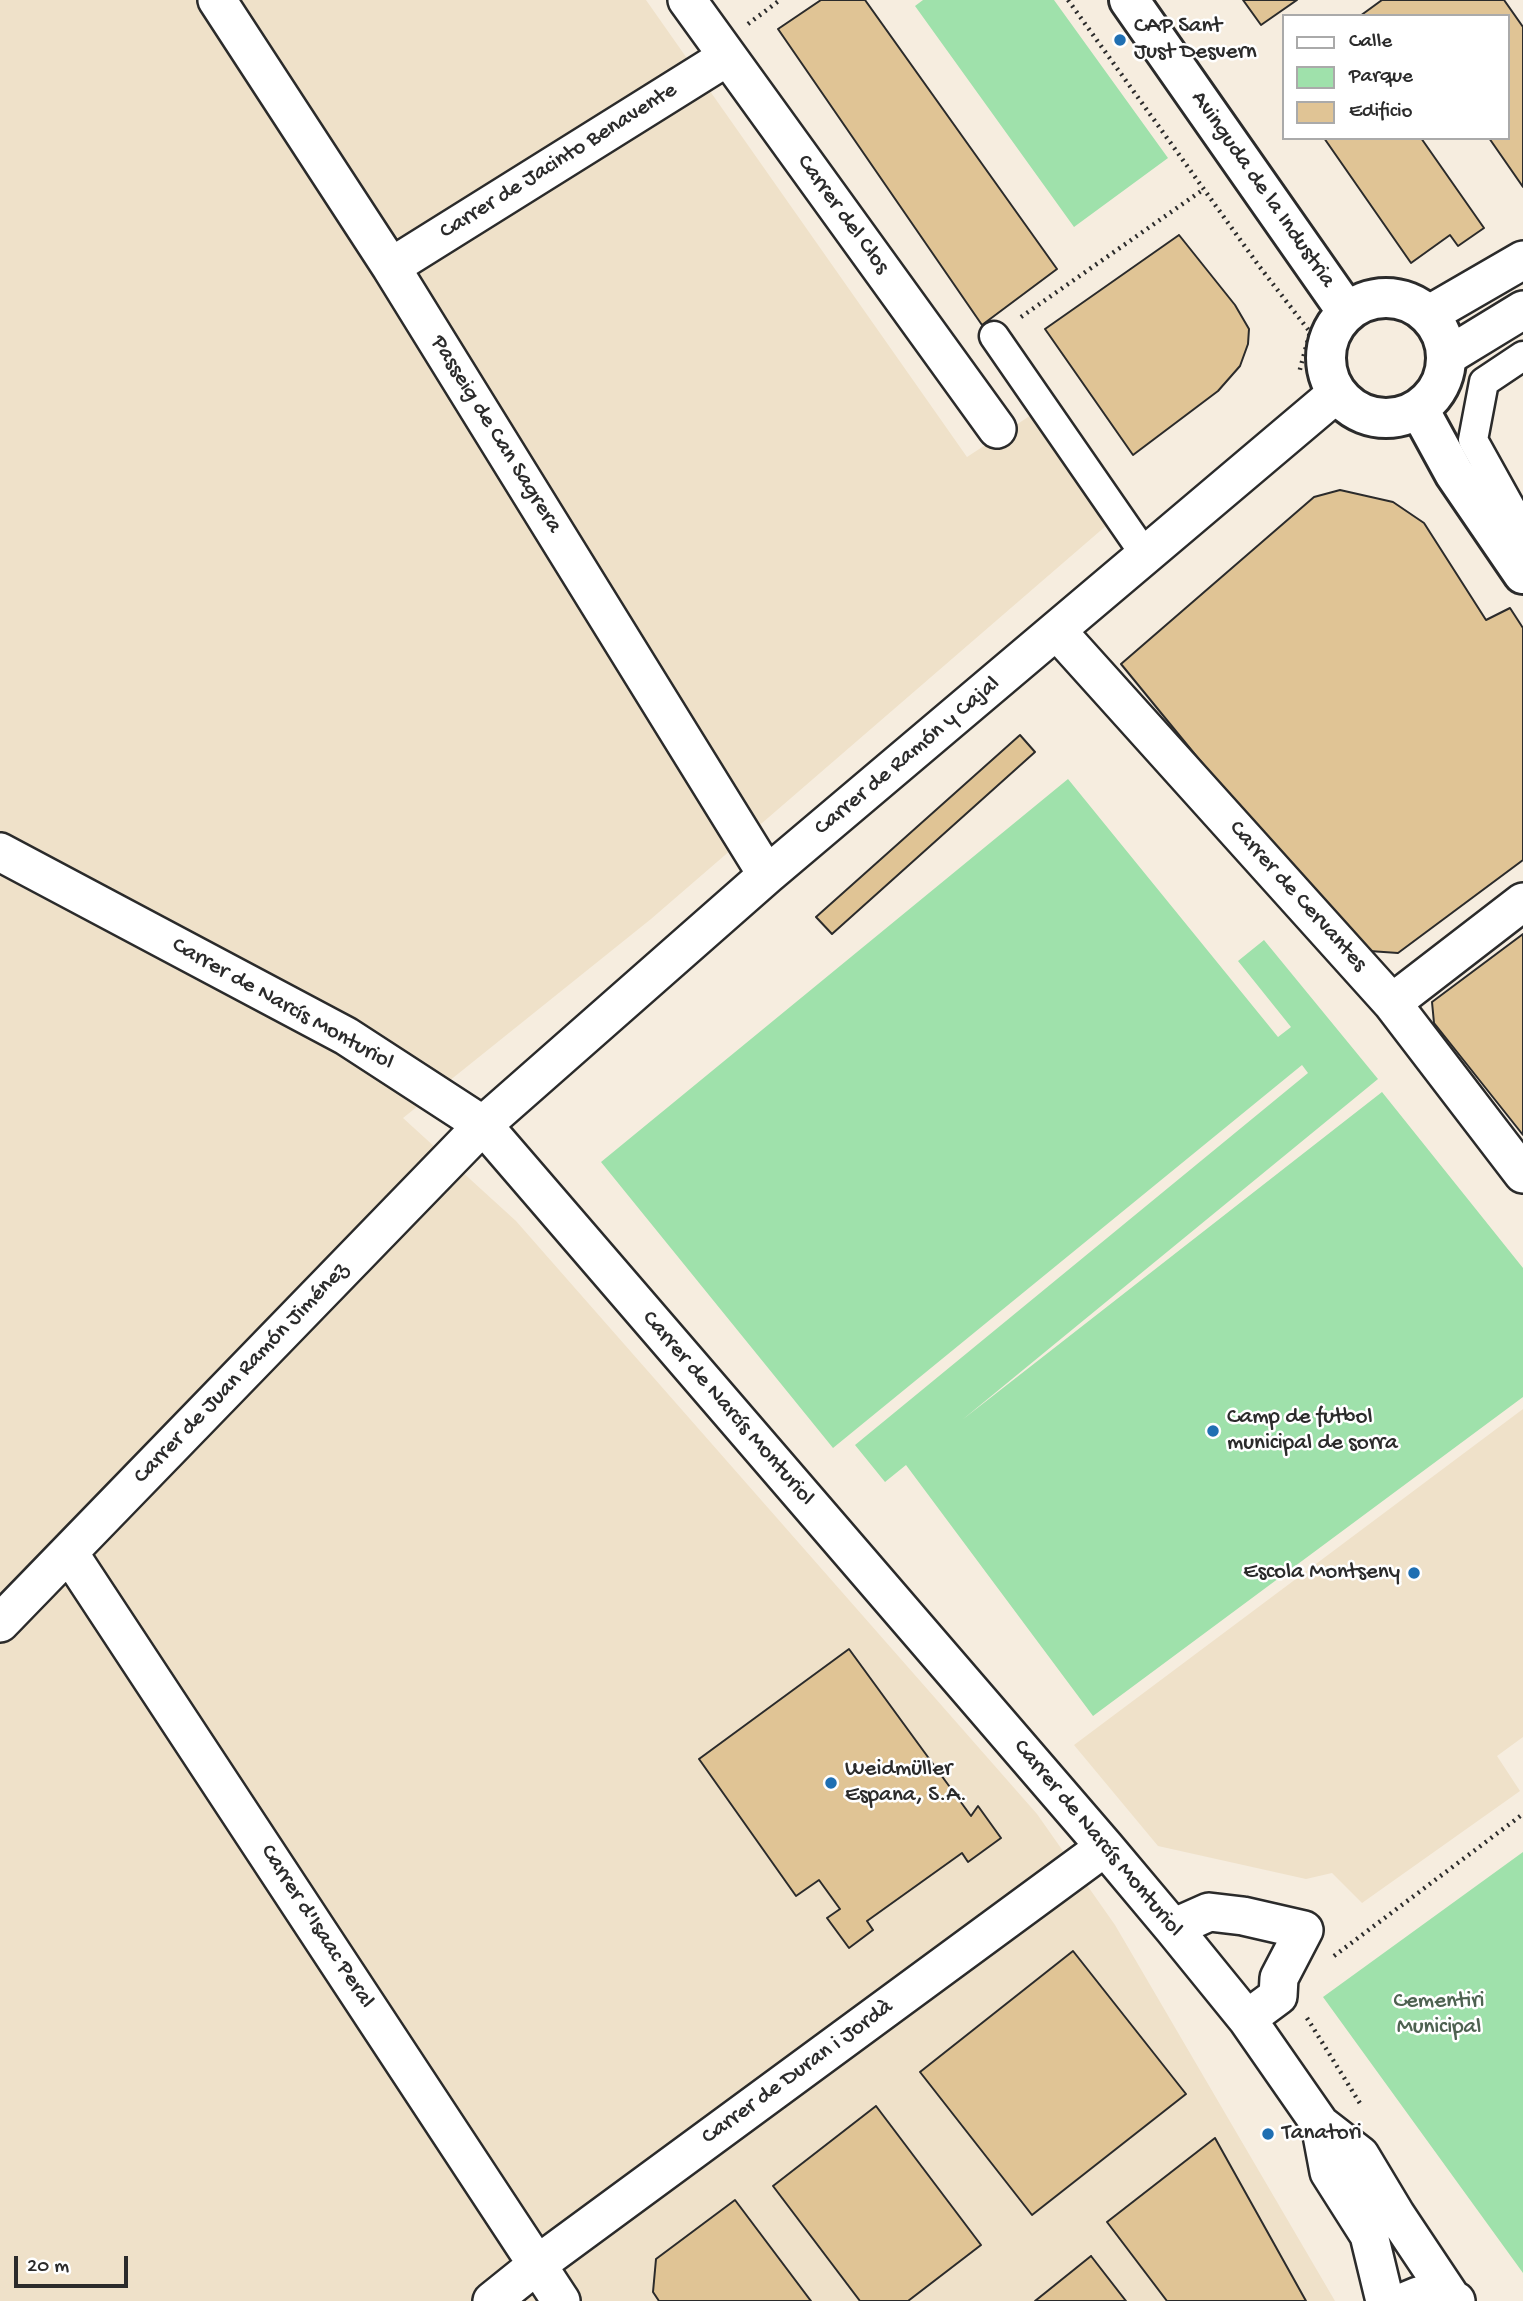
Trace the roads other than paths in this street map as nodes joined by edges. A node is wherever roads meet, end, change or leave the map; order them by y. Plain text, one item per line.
1 (217, 0) edge
2 (687, 0) edge
3 (1129, 0) edge
4 (727, 57) junction
5 (1523, 260) edge
6 (391, 267) junction
7 (1523, 310) edge
8 (1348, 312) junction
9 (1428, 315) junction
10 (994, 336) road end
11 (1523, 356) edge
12 (1446, 357) junction
13 (1337, 393) junction
14 (1419, 409) junction
15 (997, 429) dead end
16 (1523, 530) edge
17 (1146, 556) junction
18 (1523, 574) edge
19 (1057, 631) junction
20 (0, 852) edge
21 (767, 874) junction
22 (1523, 902) edge
23 (1392, 1003) junction
24 (483, 1125) junction
25 (1523, 1174) edge
26 (69, 1553) junction
27 (0, 1623) edge
28 (1105, 1847) junction
29 (1173, 1928) junction
30 (1247, 2019) junction
31 (1320, 2124) junction
32 (538, 2264) junction
33 (1454, 2300) edge
34 (492, 2301) edge
35 (561, 2301) edge
36 (1385, 2301) edge
37 (1406, 2301) edge

1 - 6 street, Passeig de Can Sagrera
2 - 4 street, Carrer del Clos
3 - 8 street, Avinguda de la Industria
4 - 6 street, Carrer de Jacinto Benavente
4 - 15 street, Carrer del Clos
5 - 9 street
6 - 21 street, Passeig de Can Sagrera
7 - 12 street
8 - 9 street
8 - 13 street
9 - 12 street
10 - 17 street
11 - 16 street
12 - 14 street
13 - 14 street
13 - 17 street, Carrer de Ramón y Cajal
14 - 18 street
17 - 19 street, Carrer de Ramón y Cajal
19 - 21 street, Carrer de Ramón y Cajal
19 - 23 street, Carrer de Cervantes
20 - 24 street, Carrer de Narcís Monturiol
21 - 24 street, Carrer de Ramón y Cajal
22 - 23 street
23 - 25 street, Carrer de Cervantes
24 - 26 street, Carrer de Juan Ramón Jiménez
24 - 28 street, Carrer de Narcís Monturiol
26 - 27 street, Carrer de Juan Ramón Jiménez
26 - 32 street, Carrer d'Isaac Peral
28 - 29 street, Carrer de Narcís Monturiol
28 - 32 street, Carrer de Duran i Jordà
29 - 30 street, Carrer de Narcís Monturiol
29 - 30 street
30 - 31 street, Carrer de Narcís Monturiol
31 - 33 street, Carrer de Narcís Monturiol
31 - 36 street, Carrer de Narcís Monturiol
32 - 34 street, Carrer de Duran i Jordà
32 - 35 street, Carrer d'Isaac Peral
33 - 37 street

